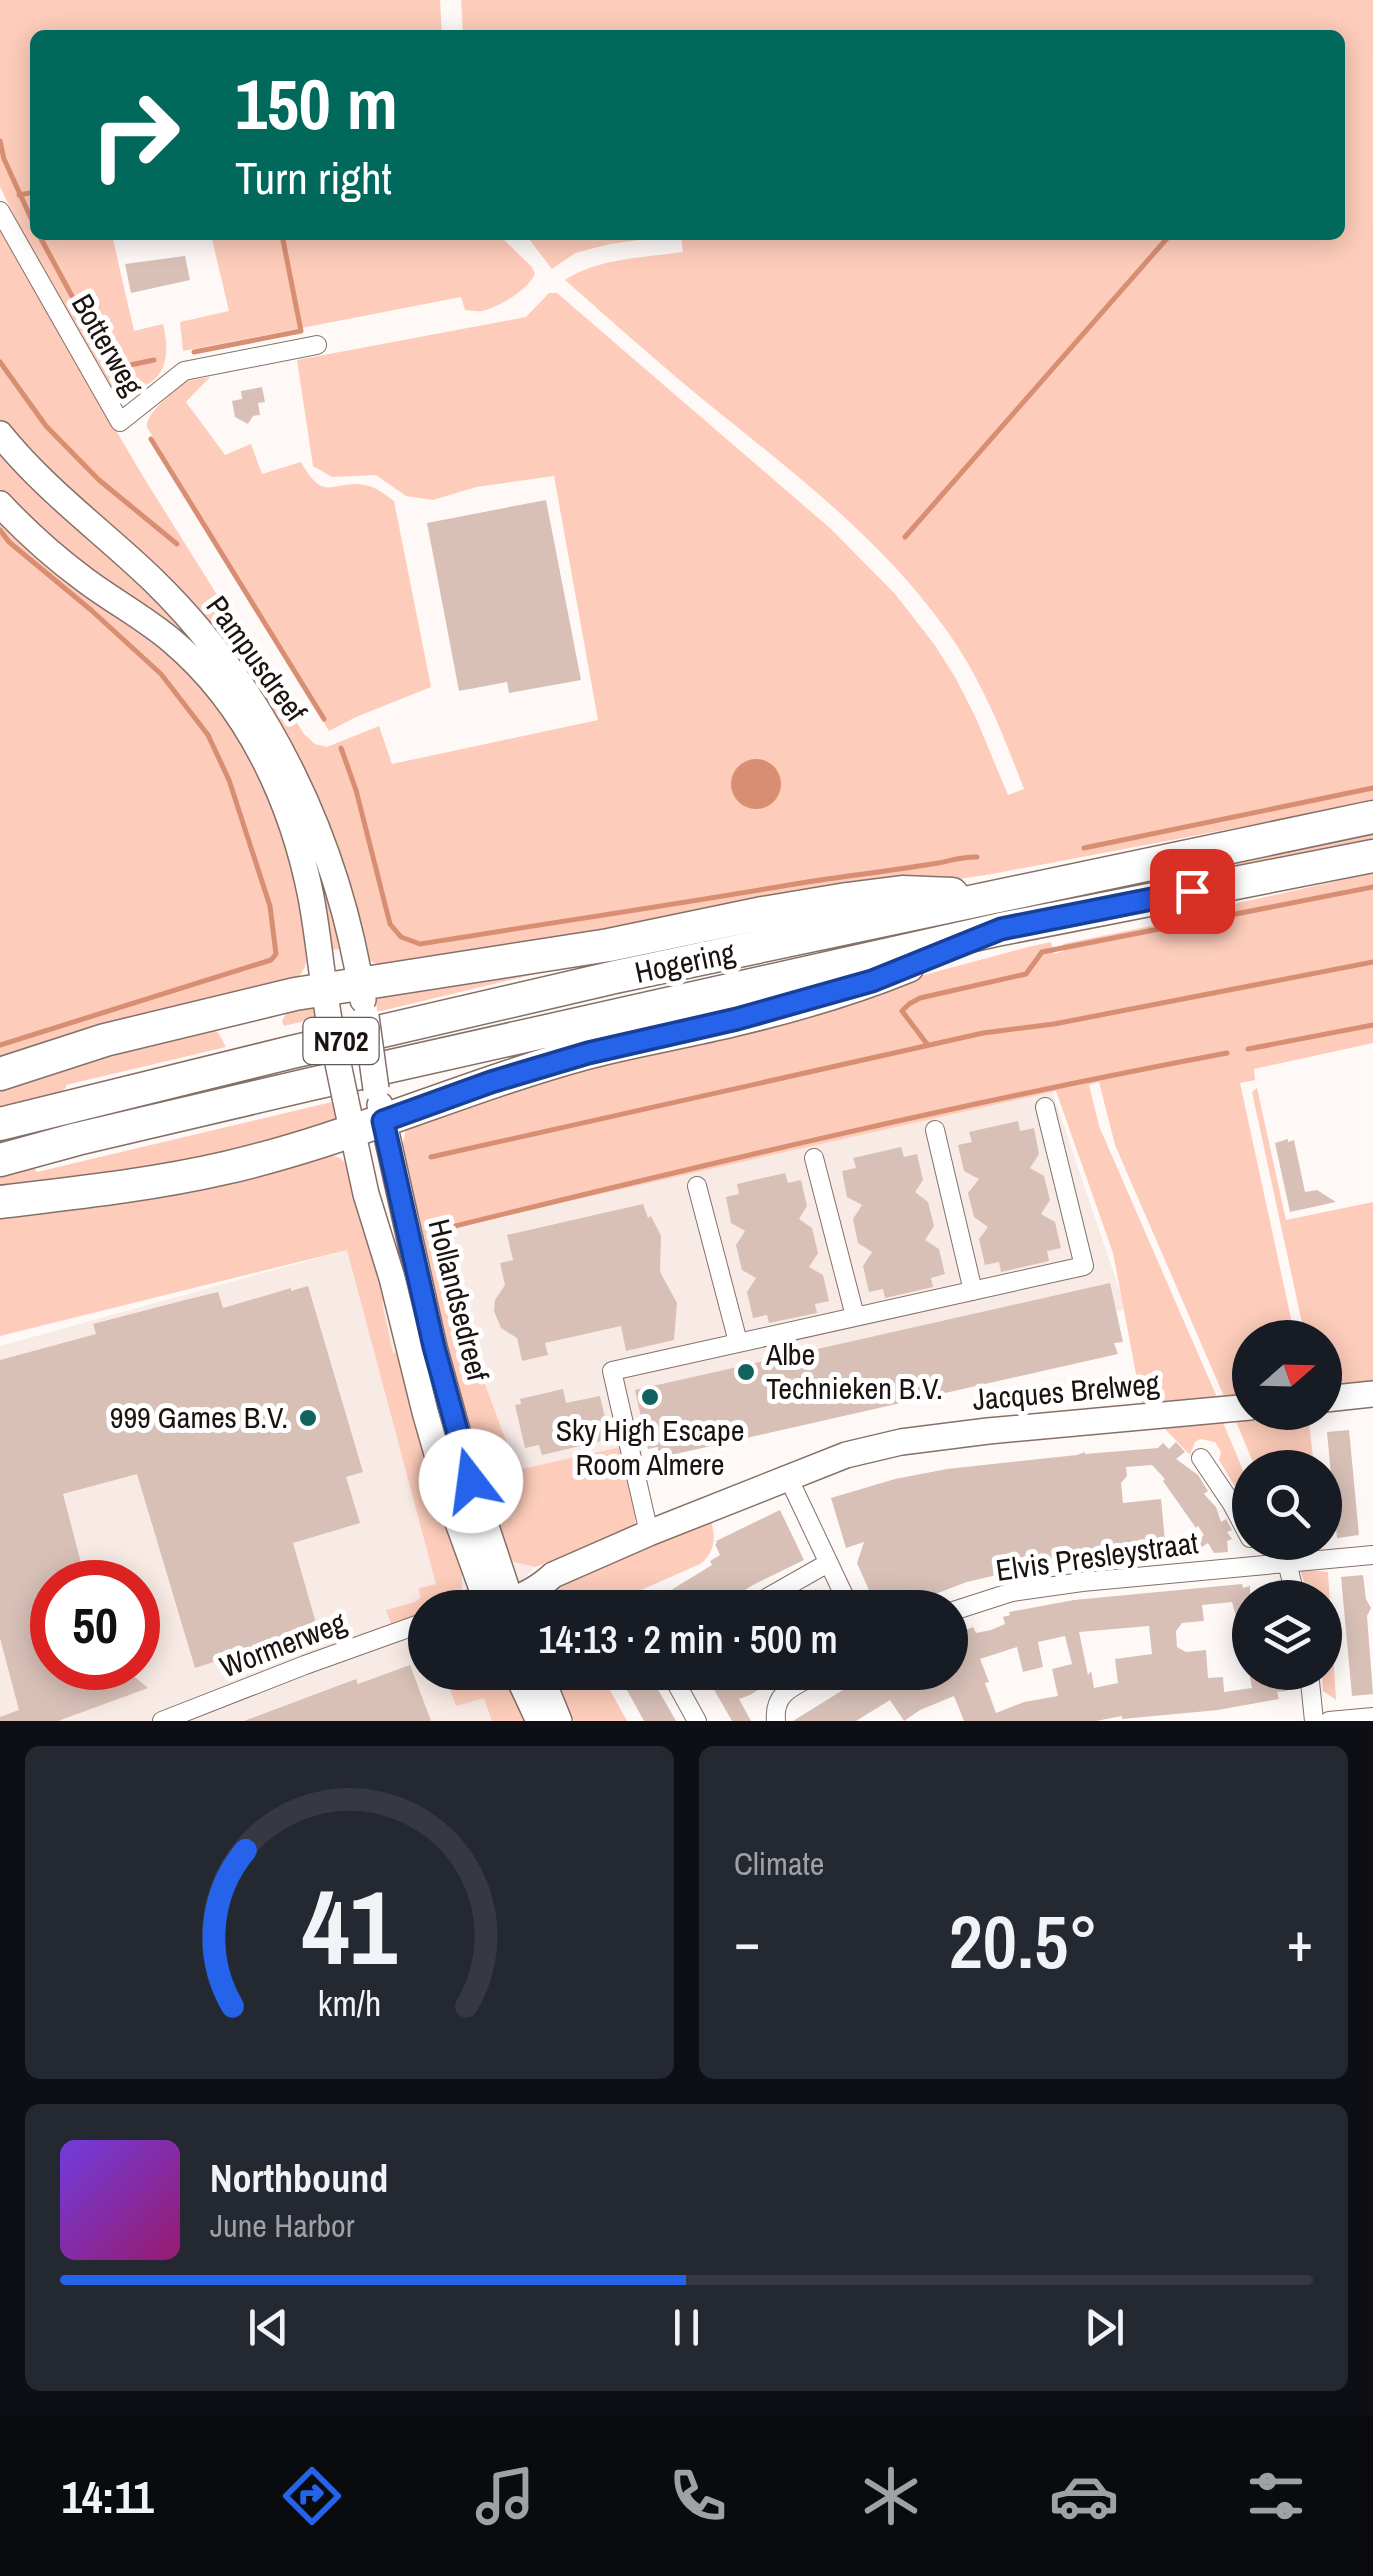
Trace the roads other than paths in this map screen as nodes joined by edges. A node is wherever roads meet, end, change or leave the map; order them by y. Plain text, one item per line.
1 (0, 211) edge
2 (317, 345) dead end
3 (0, 434) edge
4 (0, 504) edge
5 (1373, 817) edge
6 (1373, 856) edge
7 (1007, 895) junction
8 (1001, 929) junction
9 (323, 989) junction
10 (363, 1000) junction
11 (0, 1074) edge
12 (1045, 1107) dead end
13 (370, 1114) junction
14 (0, 1124) edge
15 (935, 1130) dead end
16 (814, 1158) dead end
17 (0, 1160) edge
18 (696, 1186) dead end
19 (0, 1202) edge
20 (973, 1290) junction
21 (855, 1316) junction
22 (738, 1342) junction
23 (1373, 1394) edge
24 (1342, 1398) edge
25 (1232, 1409) edge
26 (1201, 1458) dead end
27 (788, 1477) junction
28 (1232, 1504) edge
29 (649, 1533) junction
30 (1373, 1555) edge
31 (1260, 1560) edge
32 (828, 1563) junction
33 (1287, 1563) junction
34 (1262, 1565) junction
35 (1291, 1580) edge
36 (494, 1590) edge
37 (531, 1590) edge
38 (781, 1590) edge
39 (841, 1590) edge
40 (968, 1606) edge
41 (408, 1628) edge
42 (524, 1690) edge
43 (547, 1690) edge
44 (680, 1690) edge
45 (790, 1690) edge
46 (1311, 1690) edge
47 (1373, 1717) edge
48 (162, 1721) edge
49 (539, 1721) edge
50 (559, 1721) edge
51 (697, 1721) edge
52 (776, 1721) edge
53 (1314, 1721) edge
54 (1330, 1721) edge

1 - 2 street, Botterweg
3 - 10 main road, Pampusdreef
4 - 9 main road, Pampusdreef
5 - 7 highway, Hogering / N702
6 - 8 highway, Hogering / N702
7 - 10 highway, N702
7 - 14 highway, Hogering / N702
8 - 13 highway, N702
8 - 17 highway, Hogering / N702
9 - 10 highway, N702
9 - 11 highway, N702
9 - 13 main road, Pampusdreef, bridge
10 - 13 main road, Pampusdreef, bridge
12 - 20 street
13 - 19 highway, N702
13 - 36 main road, Hollandsedreef
15 - 20 street
16 - 21 street
18 - 22 street
20 - 21 street
21 - 22 street
22 - 29 street
23 - 24 main road
25 - 27 main road, Jacques Brelweg
26 - 28 street
27 - 29 main road, Jacques Brelweg
27 - 32 street
29 - 37 main road, Jacques Brelweg
30 - 33 street, Elvis Presleystraat
31 - 34 street
32 - 38 street
32 - 39 street
33 - 34 street, Elvis Presleystraat
33 - 35 street
34 - 40 street, Elvis Presleystraat
41 - 48 street, Wormerweg
42 - 49 main road
43 - 50 main road
44 - 51 street
45 - 52 street
46 - 53 street
47 - 54 street

